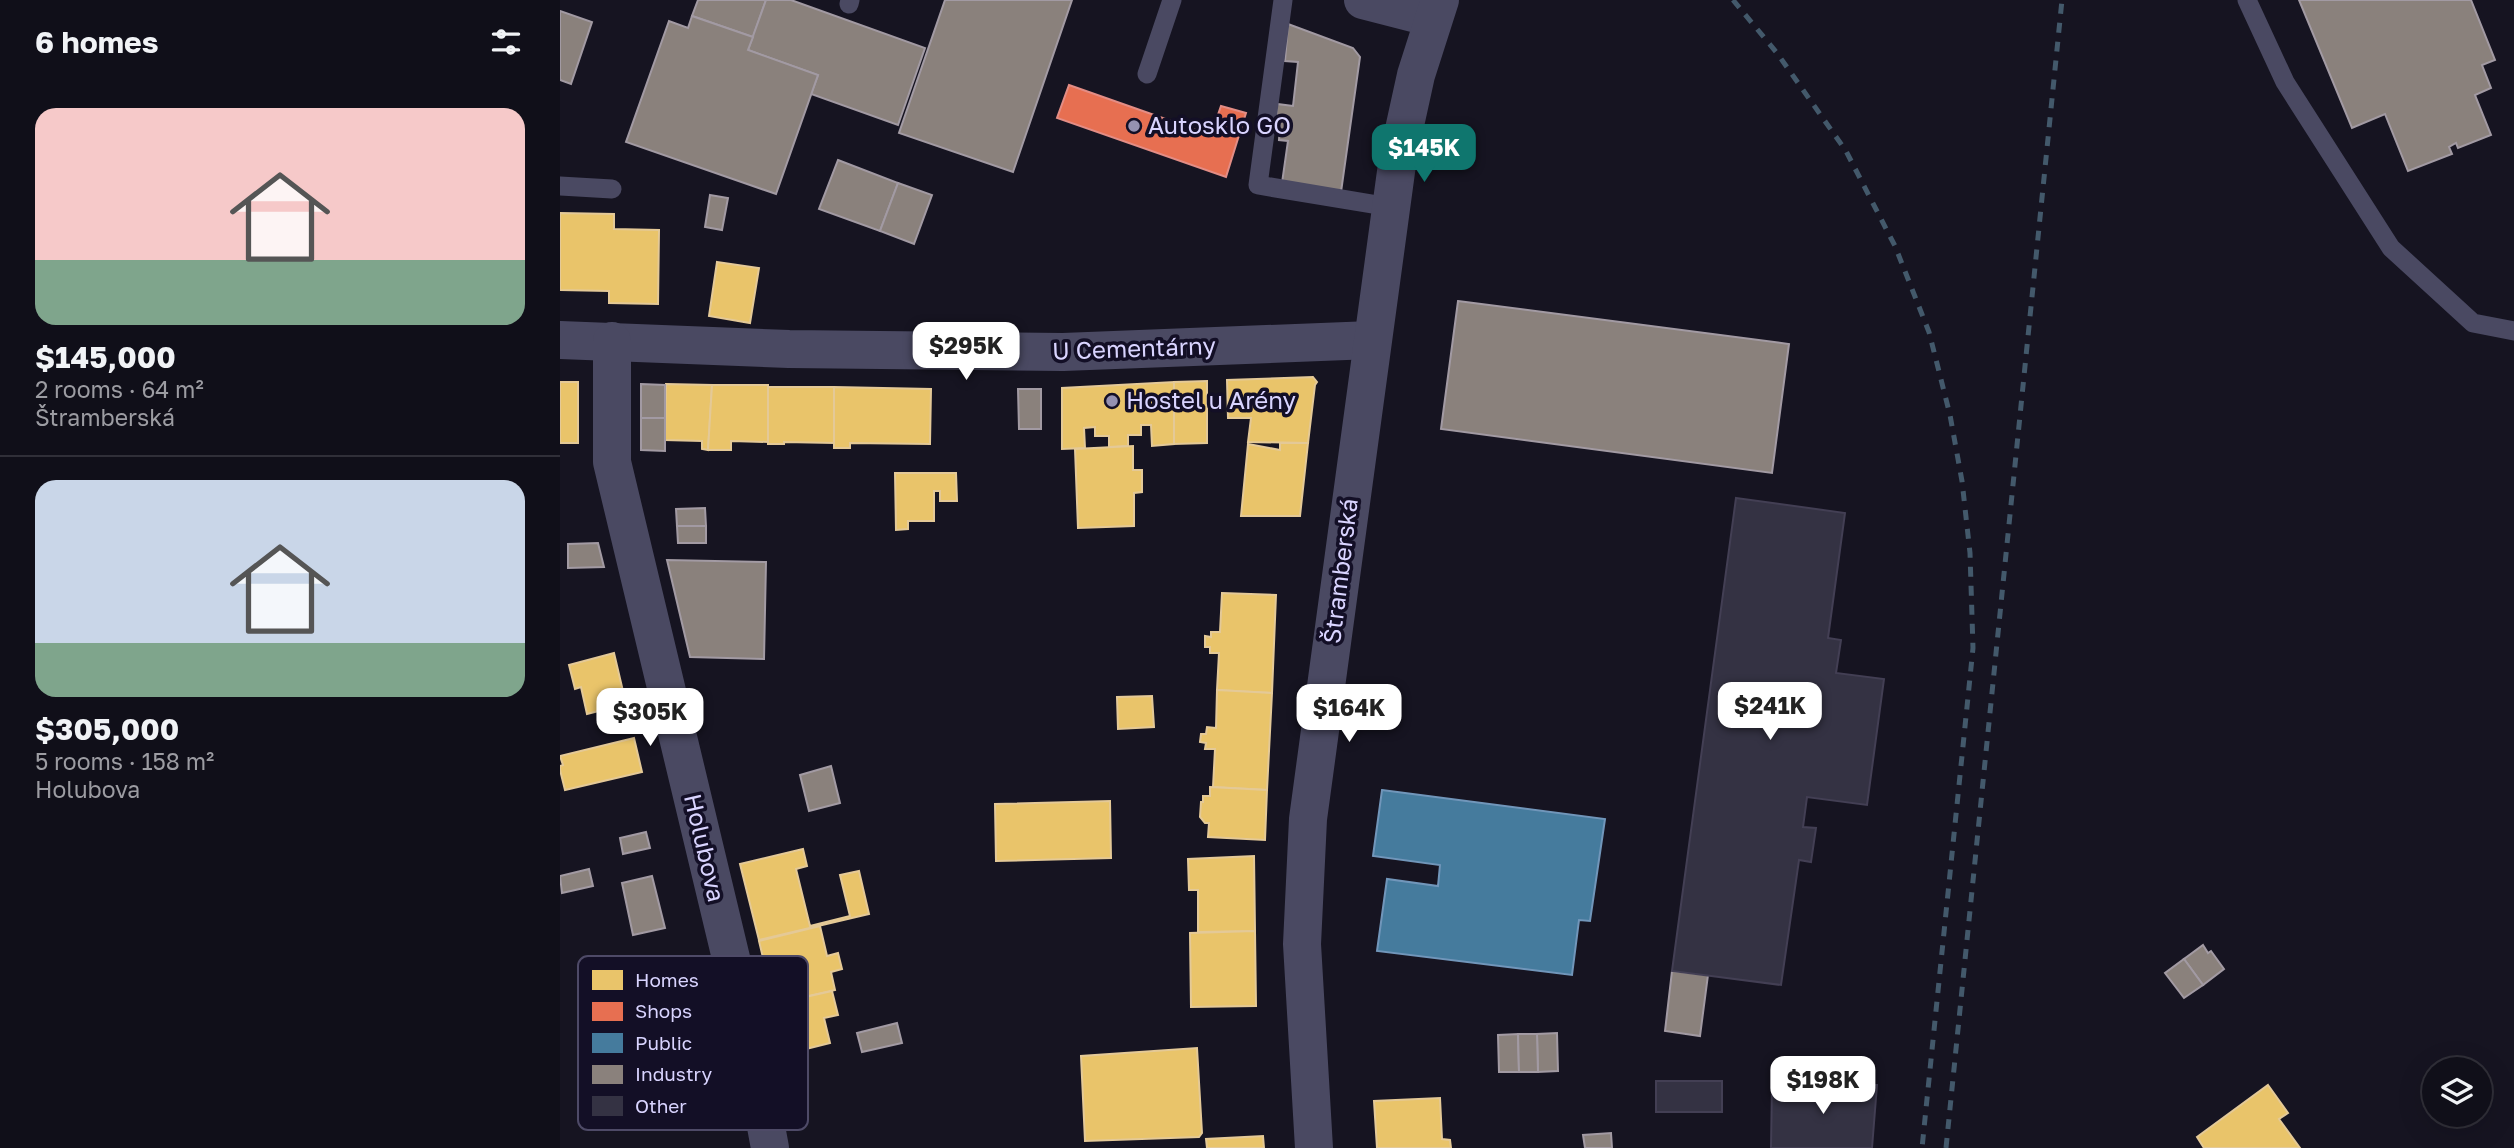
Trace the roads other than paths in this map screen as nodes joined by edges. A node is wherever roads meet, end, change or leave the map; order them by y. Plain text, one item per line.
1 (1172, 0) edge
2 (1283, 0) edge
3 (1363, 0) edge
4 (2247, 0) edge
5 (1437, 9) edge
6 (1147, 74) dead end
7 (560, 186) edge
8 (612, 189) dead end
9 (1390, 208) junction
10 (2514, 331) edge
11 (560, 340) edge
12 (1372, 340) junction
13 (612, 341) junction
14 (731, 956) edge
15 (767, 1130) edge
16 (770, 1148) edge
17 (1314, 1148) edge

1 - 6 lane
2 - 9 lane
3 - 5 street
4 - 10 lane
5 - 9 street, Štramberská
7 - 8 lane
9 - 12 street, Štramberská
11 - 13 street, U Cementárny
12 - 13 street, U Cementárny
12 - 17 street, Štramberská
13 - 14 street, Holubova
15 - 16 street, Holubova

